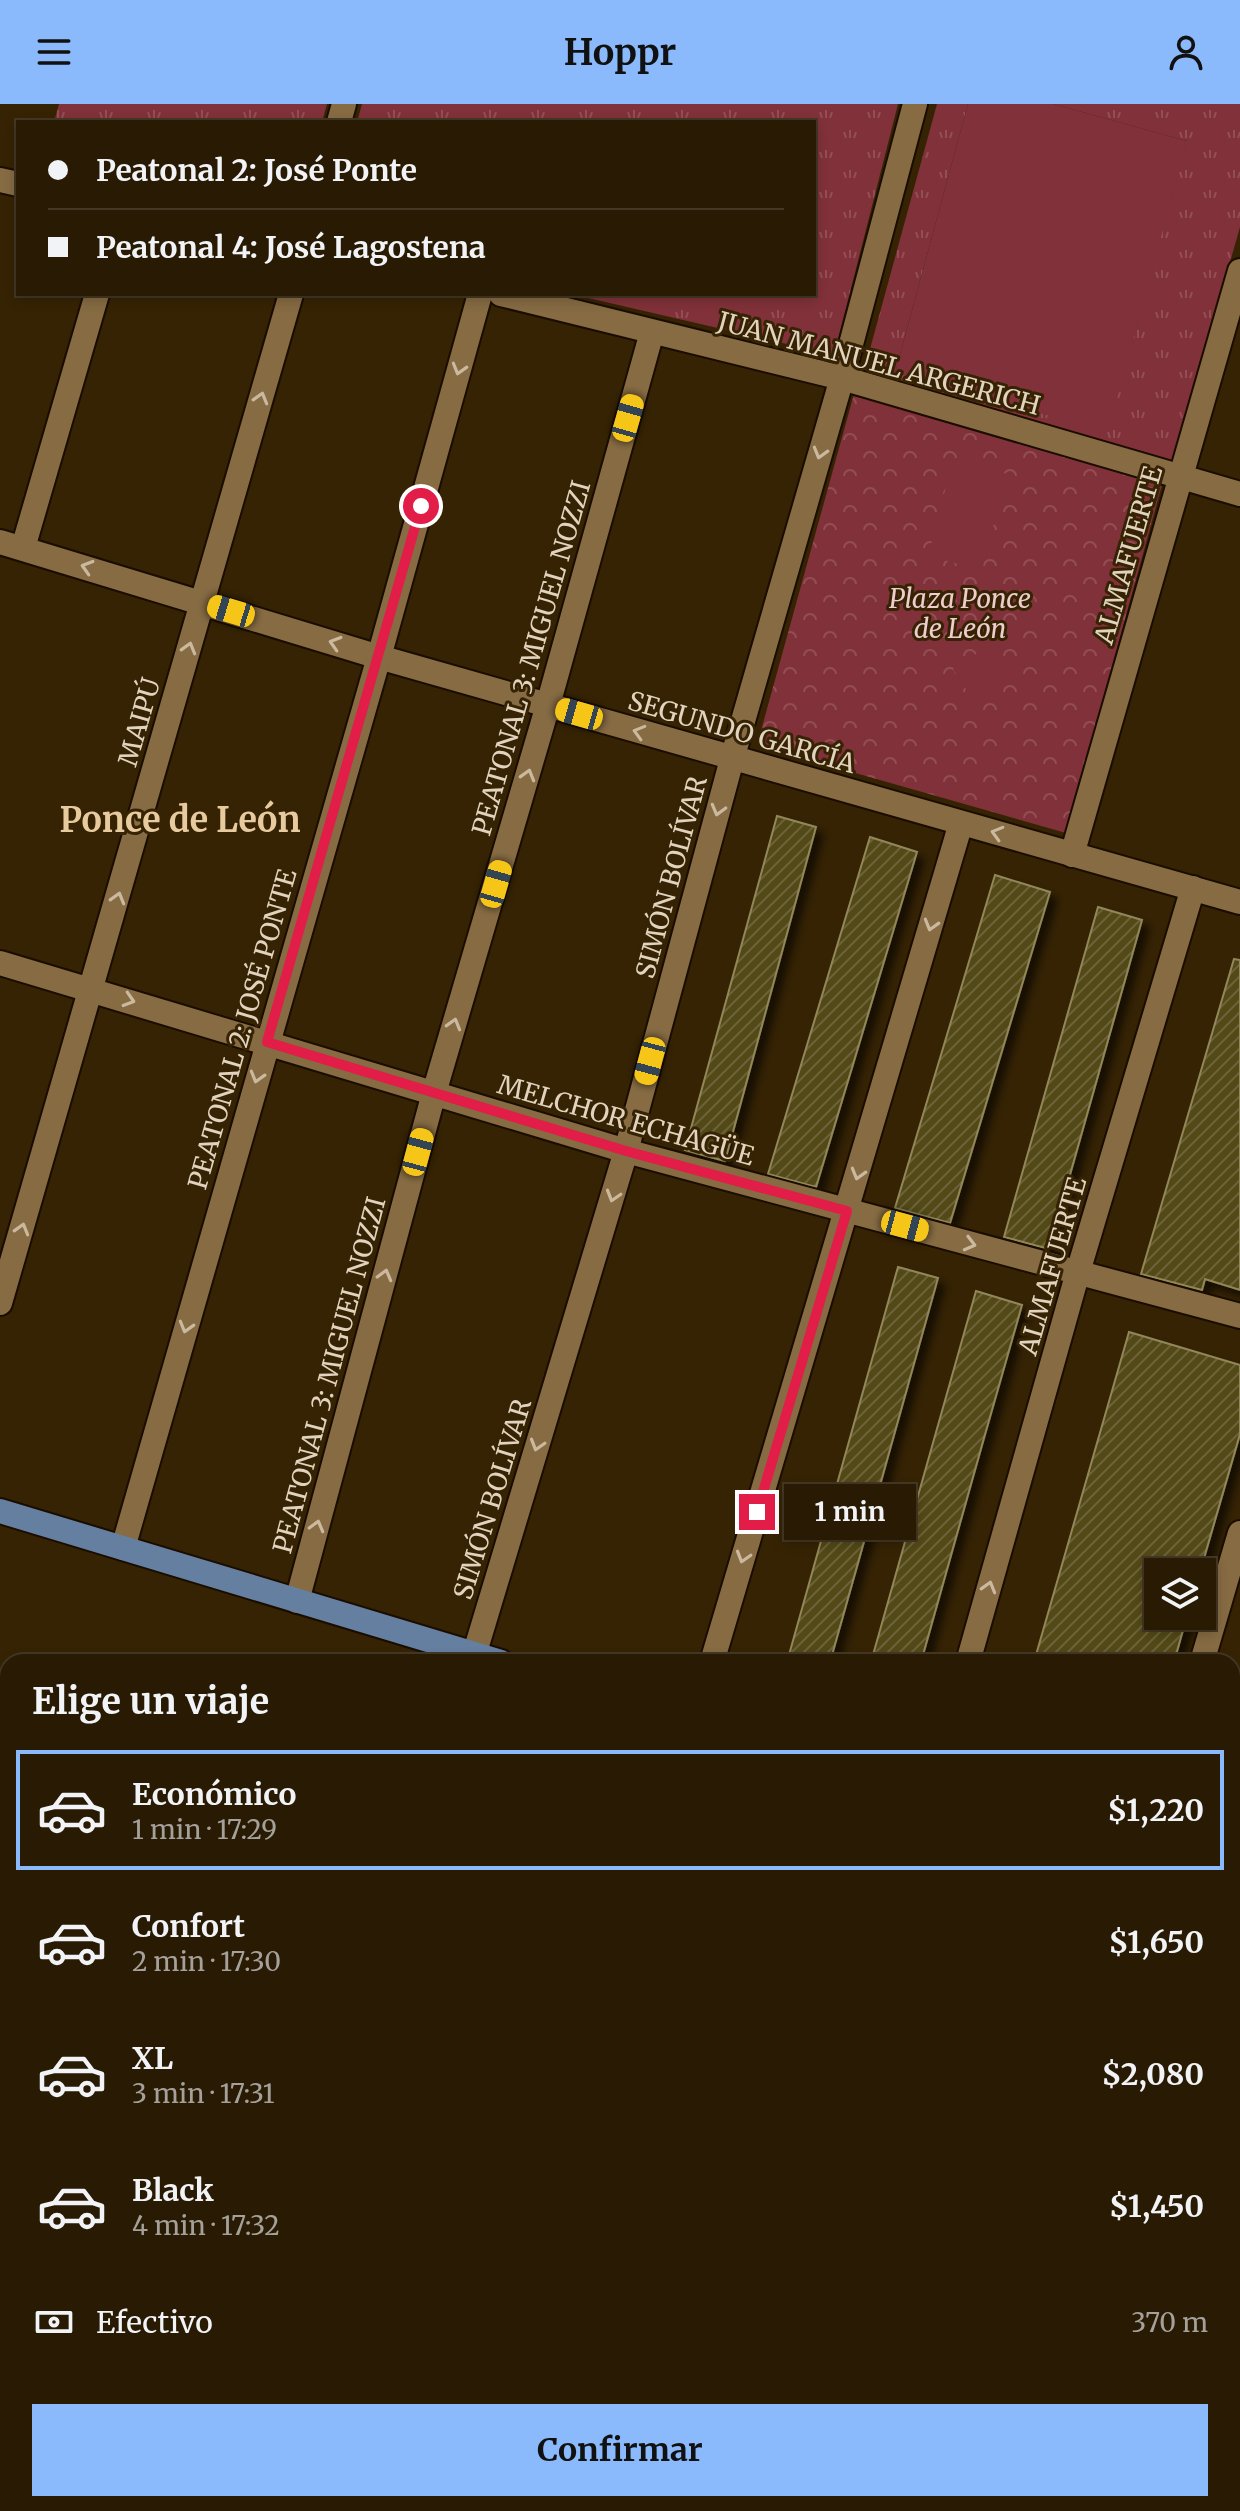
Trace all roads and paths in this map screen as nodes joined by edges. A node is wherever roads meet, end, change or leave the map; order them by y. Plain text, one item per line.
1 (915, 104) edge
2 (1240, 271) edge
3 (96, 296) edge
4 (290, 296) edge
5 (479, 296) edge
6 (509, 296) edge
7 (652, 332) junction
8 (842, 378) junction
9 (1180, 476) junction
10 (1240, 494) edge
11 (12, 545) edge
12 (202, 602) junction
13 (379, 657) junction
14 (548, 705) junction
15 (732, 759) junction
16 (961, 823) junction
17 (1072, 855) junction
18 (1193, 888) junction
19 (1240, 902) edge
20 (0, 963) edge
21 (92, 989) junction
22 (267, 1042) junction
23 (434, 1093) junction
24 (626, 1151) junction
25 (847, 1211) junction
26 (1078, 1272) junction
27 (0, 1303) edge
28 (1240, 1316) edge
29 (0, 1511) edge
30 (1240, 1533) edge
31 (123, 1548) junction
32 (297, 1601) junction
33 (461, 1654) edge
34 (474, 1654) edge
35 (714, 1654) edge
36 (970, 1654) edge
37 (1204, 1654) edge

1 - 8 street, SIMÓN BOLÍVAR
2 - 9 street, ALMAFUERTE
3 - 11 street
12 -> 4 street, MAIPÚ
5 -> 13 street, PEATONAL 2: JOSÉ PONTE
6 - 7 street, JUAN MANUEL ARGERICH
7 - 8 street, JUAN MANUEL ARGERICH
7 - 14 street, PEATONAL 3: MIGUEL NOZZI
8 - 9 street, JUAN MANUEL ARGERICH
8 -> 15 street, SIMÓN BOLÍVAR
9 - 10 street, JUAN MANUEL ARGERICH
9 - 17 street, ALMAFUERTE
12 -> 11 street, SEGUNDO GARCÍA
13 -> 12 street, SEGUNDO GARCÍA
21 -> 12 street, MAIPÚ
13 - 14 street, SEGUNDO GARCÍA
13 - 22 street, PEATONAL 2: JOSÉ PONTE
15 -> 14 street, SEGUNDO GARCÍA
23 -> 14 street, PEATONAL 3: MIGUEL NOZZI
15 - 16 street, SEGUNDO GARCÍA
15 -> 24 street, SIMÓN BOLÍVAR
17 -> 16 street, SEGUNDO GARCÍA
16 -> 25 street
17 - 18 street, SEGUNDO GARCÍA
18 - 19 street, SEGUNDO GARCÍA
18 - 26 street, ALMAFUERTE
20 - 21 street, MELCHOR ECHAGÜE
21 -> 22 street, MELCHOR ECHAGÜE
27 -> 21 street, MAIPÚ
22 - 23 street, MELCHOR ECHAGÜE
22 -> 31 street, PEATONAL 2: JOSÉ PONTE
23 - 24 street, MELCHOR ECHAGÜE
32 -> 23 street, PEATONAL 3: MIGUEL NOZZI
24 - 25 street, MELCHOR ECHAGÜE
24 -> 34 street, SIMÓN BOLÍVAR
25 -> 26 street, MELCHOR ECHAGÜE
25 -> 35 street
26 - 28 street, MELCHOR ECHAGÜE
36 -> 26 street, ALMAFUERTE
29 - 31 main road
30 - 37 street
31 - 32 main road
32 - 33 main road

